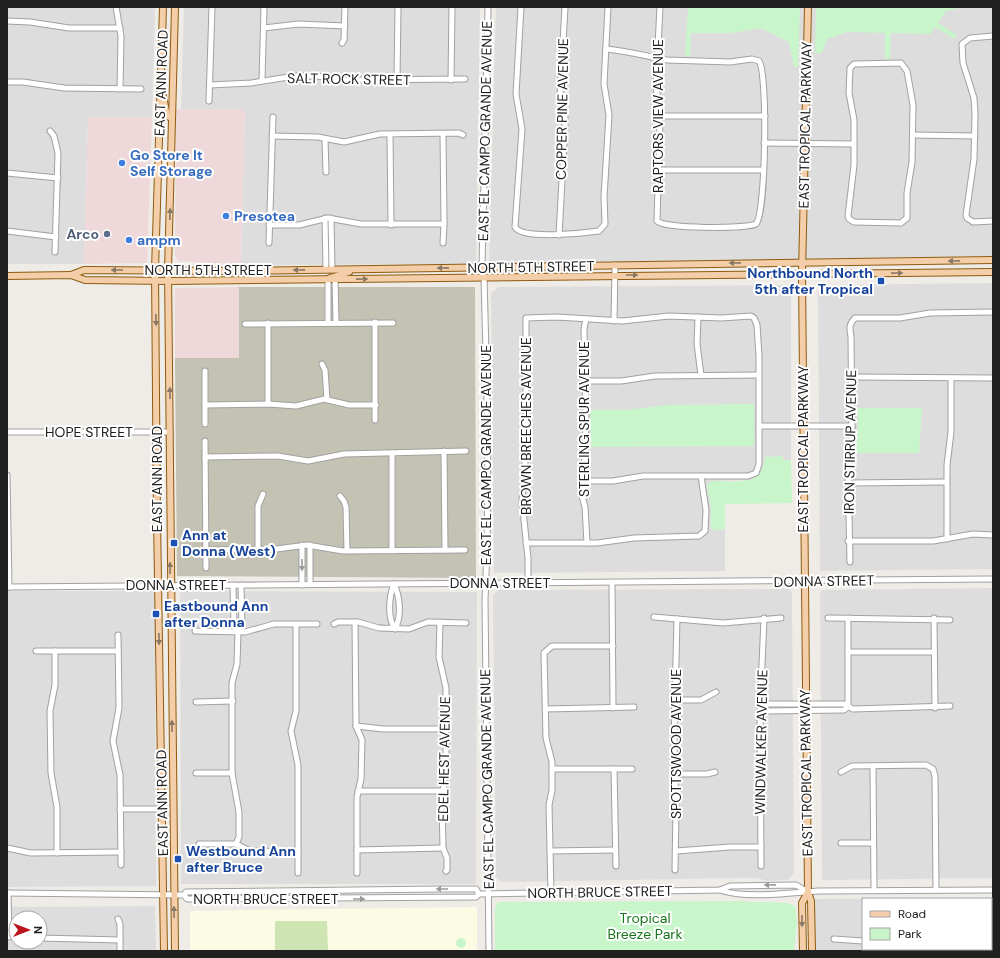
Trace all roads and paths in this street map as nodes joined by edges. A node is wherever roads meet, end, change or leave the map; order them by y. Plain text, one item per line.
1 (116, 7) edge
2 (163, 7) edge
3 (175, 7) edge
4 (212, 7) edge
5 (264, 7) edge
6 (345, 7) edge
7 (398, 7) edge
8 (452, 7) edge
9 (488, 7) edge
10 (521, 7) edge
11 (565, 7) edge
12 (608, 7) edge
13 (660, 7) edge
14 (808, 7) edge
15 (7, 21) edge
16 (345, 26) junction
17 (120, 28) junction
18 (264, 28) junction
19 (993, 36) edge
20 (342, 43) dead end
21 (606, 49) junction
22 (657, 58) junction
23 (465, 79) dead end
24 (262, 80) junction
25 (397, 80) junction
26 (451, 80) junction
27 (7, 82) edge
28 (161, 83) junction
29 (210, 85) junction
30 (120, 89) junction
31 (141, 89) dead end
32 (209, 100) dead end
33 (660, 116) junction
34 (765, 116) junction
35 (273, 117) dead end
36 (172, 118) junction
37 (50, 131) dead end
38 (443, 134) junction
39 (390, 135) junction
40 (463, 135) dead end
41 (913, 135) junction
42 (272, 136) junction
43 (975, 136) junction
44 (325, 139) junction
45 (764, 143) junction
46 (804, 143) junction
47 (854, 144) junction
48 (658, 170) junction
49 (763, 170) junction
50 (326, 172) dead end
51 (7, 174) edge
52 (58, 178) junction
53 (325, 218) junction
54 (331, 218) junction
55 (993, 221) edge
56 (444, 224) junction
57 (269, 225) junction
58 (391, 225) junction
59 (7, 232) edge
60 (558, 235) junction
61 (56, 237) junction
62 (269, 243) dead end
63 (443, 243) dead end
64 (55, 252) dead end
65 (993, 260) edge
66 (802, 262) junction
67 (615, 265) junction
68 (482, 267) junction
69 (361, 269) junction
70 (155, 270) junction
71 (168, 270) junction
72 (329, 270) junction
73 (993, 272) edge
74 (802, 274) junction
75 (71, 275) junction
76 (614, 275) junction
77 (7, 276) edge
78 (484, 278) junction
79 (328, 279) junction
80 (335, 279) junction
81 (296, 280) junction
82 (155, 281) junction
83 (168, 281) junction
84 (993, 312) edge
85 (698, 317) junction
86 (586, 319) junction
87 (614, 321) junction
88 (328, 322) junction
89 (336, 322) junction
90 (375, 322) junction
91 (268, 323) junction
92 (393, 323) dead end
93 (245, 324) dead end
94 (322, 364) dead end
95 (205, 371) dead end
96 (701, 375) junction
97 (759, 375) junction
98 (852, 377) junction
99 (951, 378) junction
100 (993, 378) edge
101 (585, 382) junction
102 (327, 400) junction
103 (268, 404) junction
104 (205, 405) junction
105 (376, 405) junction
106 (375, 420) dead end
107 (205, 424) dead end
108 (759, 426) junction
109 (803, 426) junction
110 (852, 426) junction
111 (7, 432) edge
112 (156, 432) junction
113 (170, 432) junction
114 (205, 440) dead end
115 (444, 451) junction
116 (466, 451) dead end
117 (392, 453) junction
118 (205, 457) junction
119 (7, 475) edge
120 (701, 476) junction
121 (582, 480) junction
122 (946, 482) junction
123 (848, 483) junction
124 (263, 494) dead end
125 (340, 496) dead end
126 (993, 535) edge
127 (947, 539) junction
128 (848, 541) junction
129 (526, 543) junction
130 (587, 543) junction
131 (302, 545) junction
132 (310, 545) junction
133 (258, 549) junction
134 (206, 550) junction
135 (392, 550) junction
136 (445, 550) junction
137 (465, 550) dead end
138 (346, 551) junction
139 (850, 562) dead end
140 (206, 568) dead end
141 (993, 579) edge
142 (804, 581) junction
143 (528, 582) junction
144 (486, 583) junction
145 (612, 583) junction
146 (302, 584) junction
147 (310, 584) junction
148 (394, 584) junction
149 (233, 585) junction
150 (241, 585) junction
151 (158, 586) junction
152 (170, 586) junction
153 (8, 587) edge
154 (654, 617) dead end
155 (764, 618) junction
156 (781, 618) dead end
157 (828, 618) dead end
158 (848, 618) junction
159 (934, 618) junction
160 (677, 619) junction
161 (950, 620) dead end
162 (355, 622) junction
163 (440, 622) junction
164 (466, 623) dead end
165 (296, 624) junction
166 (317, 624) dead end
167 (334, 624) dead end
168 (395, 629) junction
169 (195, 631) dead end
170 (238, 632) junction
171 (118, 635) dead end
172 (613, 646) junction
173 (36, 651) dead end
174 (55, 651) junction
175 (118, 651) junction
176 (848, 652) junction
177 (934, 652) junction
178 (716, 692) dead end
179 (674, 700) junction
180 (233, 701) junction
181 (196, 702) dead end
182 (805, 703) junction
183 (760, 704) junction
184 (950, 706) dead end
185 (634, 707) dead end
186 (848, 707) junction
187 (614, 708) junction
188 (935, 708) junction
189 (546, 709) junction
190 (760, 711) junction
191 (805, 711) junction
192 (356, 726) junction
193 (446, 729) junction
194 (873, 766) junction
195 (552, 769) junction
196 (614, 769) junction
197 (632, 769) dead end
198 (715, 772) dead end
199 (841, 772) dead end
200 (196, 773) dead end
201 (232, 773) junction
202 (675, 774) junction
203 (358, 791) junction
204 (444, 791) junction
205 (120, 809) junction
206 (162, 809) junction
207 (841, 843) dead end
208 (873, 843) junction
209 (199, 844) dead end
210 (236, 844) junction
211 (761, 847) junction
212 (7, 848) edge
213 (443, 848) junction
214 (357, 850) junction
215 (615, 850) junction
216 (550, 851) junction
217 (676, 851) junction
218 (121, 852) junction
219 (298, 852) junction
220 (57, 853) junction
221 (121, 865) dead end
222 (616, 866) dead end
223 (761, 866) dead end
224 (675, 870) dead end
225 (446, 871) dead end
226 (298, 873) dead end
227 (358, 873) dead end
228 (720, 890) junction
229 (874, 890) junction
230 (936, 890) junction
231 (993, 890) edge
232 (808, 892) junction
233 (8, 893) edge
234 (551, 893) junction
235 (163, 894) junction
236 (479, 894) junction
237 (489, 894) junction
238 (174, 895) junction
239 (182, 895) dead end
240 (8, 910) edge
241 (118, 919) dead end
242 (48, 938) edge
243 (834, 939) dead end
244 (120, 940) junction
245 (862, 941) edge
246 (120, 951) edge
247 (164, 951) edge
248 (175, 951) edge
249 (489, 951) edge
250 (803, 951) edge
251 (812, 951) edge

1 - 17 street
2 - 28 main road, EAST ANN ROAD
3 - 36 main road, EAST ANN ROAD
4 - 29 street
5 - 18 street
6 - 16 street
7 - 25 street
8 - 26 street
9 - 68 street, EAST EL CAMPO GRANDE AVENUE
10 - 60 street
11 - 60 street, COPPER PINE AVENUE
12 - 21 street
13 - 22 street, RAPTORS VIEW AVENUE
14 - 46 main road, EAST TROPICAL PARKWAY
15 - 17 street
16 - 18 street
16 - 20 street
17 - 30 street
18 - 24 street
19 - 43 street
21 - 22 street
21 - 60 street
22 - 33 street, RAPTORS VIEW AVENUE
22 - 34 street
23 - 26 street, SALT ROCK STREET
24 - 25 street, SALT ROCK STREET
24 - 29 street, SALT ROCK STREET
25 - 26 street, SALT ROCK STREET
27 - 30 street
28 - 36 main road
28 - 70 main road, EAST ANN ROAD
29 - 32 street
30 - 31 street
33 - 34 street
33 - 48 street, RAPTORS VIEW AVENUE
34 - 45 street
35 - 42 street
71 -> 36 main road, EAST ANN ROAD
37 - 52 street
38 - 39 street
38 - 40 street
38 - 56 street
39 - 44 street
39 - 58 street
41 - 43 street
41 - 47 street
41 - 47 street
42 - 44 street
42 - 57 street
43 - 55 street
44 - 50 street
45 - 46 street
45 - 49 street
46 - 47 street
46 - 66 main road, EAST TROPICAL PARKWAY
48 - 49 street
48 - 49 street, RAPTORS VIEW AVENUE
51 - 52 street
52 - 61 street
53 - 54 street
53 - 57 street
53 - 72 street
54 - 58 street
54 - 72 street
56 - 58 street
56 - 63 street
57 - 62 street
59 - 61 street
61 - 64 street
65 -> 66 main road, NORTH 5TH STREET
66 -> 67 main road, NORTH 5TH STREET
66 - 74 main road, EAST TROPICAL PARKWAY
67 - 68 main road, NORTH 5TH STREET
67 - 76 street
68 -> 69 main road, NORTH 5TH STREET
68 - 78 street, EAST EL CAMPO GRANDE AVENUE
69 - 72 main road, NORTH 5TH STREET
69 - 79 main road
70 - 71 main road, NORTH 5TH STREET
70 -> 75 main road, NORTH 5TH STREET
70 - 82 main road, EAST ANN ROAD
72 -> 71 main road, NORTH 5TH STREET
71 - 83 main road, EAST ANN ROAD
72 - 81 main road
74 -> 73 main road, NORTH 5TH STREET
76 -> 74 main road, NORTH 5TH STREET
74 - 109 main road, EAST TROPICAL PARKWAY
75 - 77 main road, NORTH 5TH STREET
75 - 82 main road, NORTH 5TH STREET
76 - 78 main road, NORTH 5TH STREET
76 - 87 street
80 -> 78 main road, NORTH 5TH STREET
78 - 144 street, EAST EL CAMPO GRANDE AVENUE
79 - 80 main road, NORTH 5TH STREET
79 - 81 main road, NORTH 5TH STREET
79 - 88 street
80 - 89 street
81 - 83 main road, NORTH 5TH STREET
82 - 83 main road, NORTH 5TH STREET
82 -> 112 main road, EAST ANN ROAD
113 -> 83 main road, EAST ANN ROAD
84 - 98 street, IRON STIRRUP AVENUE
85 - 87 street
85 - 96 street
85 - 97 street
86 - 87 street
86 - 101 street, STERLING SPUR AVENUE
86 - 129 street, BROWN BREECHES AVENUE
88 - 89 street
88 - 91 street
89 - 90 street
90 - 92 street
90 - 105 street
91 - 93 street
91 - 103 street
94 - 102 street
95 - 104 street
96 - 97 street
96 - 101 street
97 - 108 street
98 - 99 street
98 - 110 street, IRON STIRRUP AVENUE
99 - 100 street
99 - 122 street
101 - 121 street, STERLING SPUR AVENUE
102 - 103 street
102 - 105 street
103 - 104 street
104 - 107 street
105 - 106 street
108 - 109 street
108 - 120 street
109 - 110 street
109 - 142 main road, EAST TROPICAL PARKWAY
110 - 123 street, IRON STIRRUP AVENUE
111 - 112 street, HOPE STREET
112 - 113 street, HOPE STREET
112 - 151 main road, EAST ANN ROAD
152 -> 113 main road, EAST ANN ROAD
114 - 118 street
115 - 116 street
115 - 117 street
115 - 136 street
117 - 118 street
117 - 135 street
118 - 134 street
119 - 153 street
120 - 121 street
120 - 130 street
121 - 130 street, STERLING SPUR AVENUE
122 - 123 street
122 - 127 street
123 - 128 street, IRON STIRRUP AVENUE
124 - 133 street
125 - 138 street
126 - 127 street
127 - 128 street
128 - 139 street, IRON STIRRUP AVENUE
129 - 130 street
129 - 143 street, BROWN BREECHES AVENUE
131 - 132 street
131 - 133 street
131 -> 146 street
132 - 138 street
132 - 147 street
133 - 134 street
134 - 140 street
135 - 136 street
135 - 138 street
136 - 137 street
141 - 142 street, DONNA STREET
142 - 145 street, DONNA STREET
142 - 182 main road, EAST TROPICAL PARKWAY
143 - 144 street, DONNA STREET
143 - 145 street, DONNA STREET
144 - 148 street, DONNA STREET
144 - 237 street, EAST EL CAMPO GRANDE AVENUE
145 - 172 street
146 - 147 street, DONNA STREET
146 - 150 street, DONNA STREET
147 - 148 street, DONNA STREET
148 - 168 street
148 - 168 street
149 - 150 street, DONNA STREET
149 - 152 street, DONNA STREET
149 - 170 street
150 - 170 street
151 - 152 street, DONNA STREET
151 - 153 street, DONNA STREET
151 -> 206 main road, EAST ANN ROAD
238 -> 152 main road, EAST ANN ROAD
154 - 160 street
155 - 156 street
155 - 160 street
155 - 183 street, WINDWALKER AVENUE
157 - 158 street
158 - 159 street
158 - 176 street
159 - 161 street
159 - 177 street
160 - 179 street, SPOTTSWOOD AVENUE
162 - 167 street
162 - 168 street
162 - 192 street
163 - 164 street
163 - 168 street
163 - 193 street, EDEL HEST AVENUE
165 - 166 street
165 - 170 street
165 - 219 street
169 - 170 street
170 - 180 street
171 - 175 street
172 - 187 street
172 - 189 street
173 - 174 street
174 - 175 street
174 - 220 street
175 - 205 street
176 - 177 street
176 - 186 street
177 - 188 street
178 - 179 street
179 - 202 street, SPOTTSWOOD AVENUE
180 - 181 street
180 - 201 street
182 - 183 street
182 - 186 street
182 - 191 main road, EAST TROPICAL PARKWAY
183 - 190 street, WINDWALKER AVENUE
184 - 188 street
185 - 187 street
186 - 188 street
186 - 191 street
187 - 189 street
189 - 195 street
190 - 191 street
190 - 211 street, WINDWALKER AVENUE
191 - 232 main road, EAST TROPICAL PARKWAY
192 - 193 street
192 - 203 street
193 - 204 street, EDEL HEST AVENUE
194 - 199 street
194 - 208 street
194 - 230 street
195 - 196 street
195 - 216 street
196 - 197 street
196 - 215 street
198 - 202 street
200 - 201 street
201 - 210 street
202 - 217 street, SPOTTSWOOD AVENUE
203 - 204 street
203 - 214 street
204 - 213 street, EDEL HEST AVENUE
205 - 206 street
205 - 218 street
206 - 235 main road, EAST ANN ROAD
207 - 208 street
208 - 229 street
209 - 210 street
210 - 219 street
211 - 217 street
211 - 223 street, WINDWALKER AVENUE
212 - 220 street
213 - 214 street
213 - 225 street, EDEL HEST AVENUE
214 - 227 street
215 - 216 street
215 - 222 street
216 - 234 street
217 - 224 street, SPOTTSWOOD AVENUE
218 - 220 street
218 - 221 street
219 - 226 street
228 - 232 street, NORTH BRUCE STREET
232 -> 228 street, NORTH BRUCE STREET
228 - 234 street, NORTH BRUCE STREET
229 - 230 street, NORTH BRUCE STREET
229 - 232 street, NORTH BRUCE STREET
230 - 231 street, NORTH BRUCE STREET
232 -> 250 main road, EAST TROPICAL PARKWAY
232 - 251 main road, EAST TROPICAL PARKWAY
233 - 235 street, NORTH BRUCE STREET
233 - 240 street
234 - 237 street, NORTH BRUCE STREET
235 - 238 street, NORTH BRUCE STREET
235 - 247 main road, EAST ANN ROAD
236 -> 236 street, NORTH BRUCE STREET
236 - 237 street, NORTH BRUCE STREET
237 - 249 street, EAST EL CAMPO GRANDE AVENUE
238 - 239 street, NORTH BRUCE STREET
248 -> 238 main road, EAST ANN ROAD
241 - 244 street
242 - 244 street
243 - 245 street
244 - 246 street

